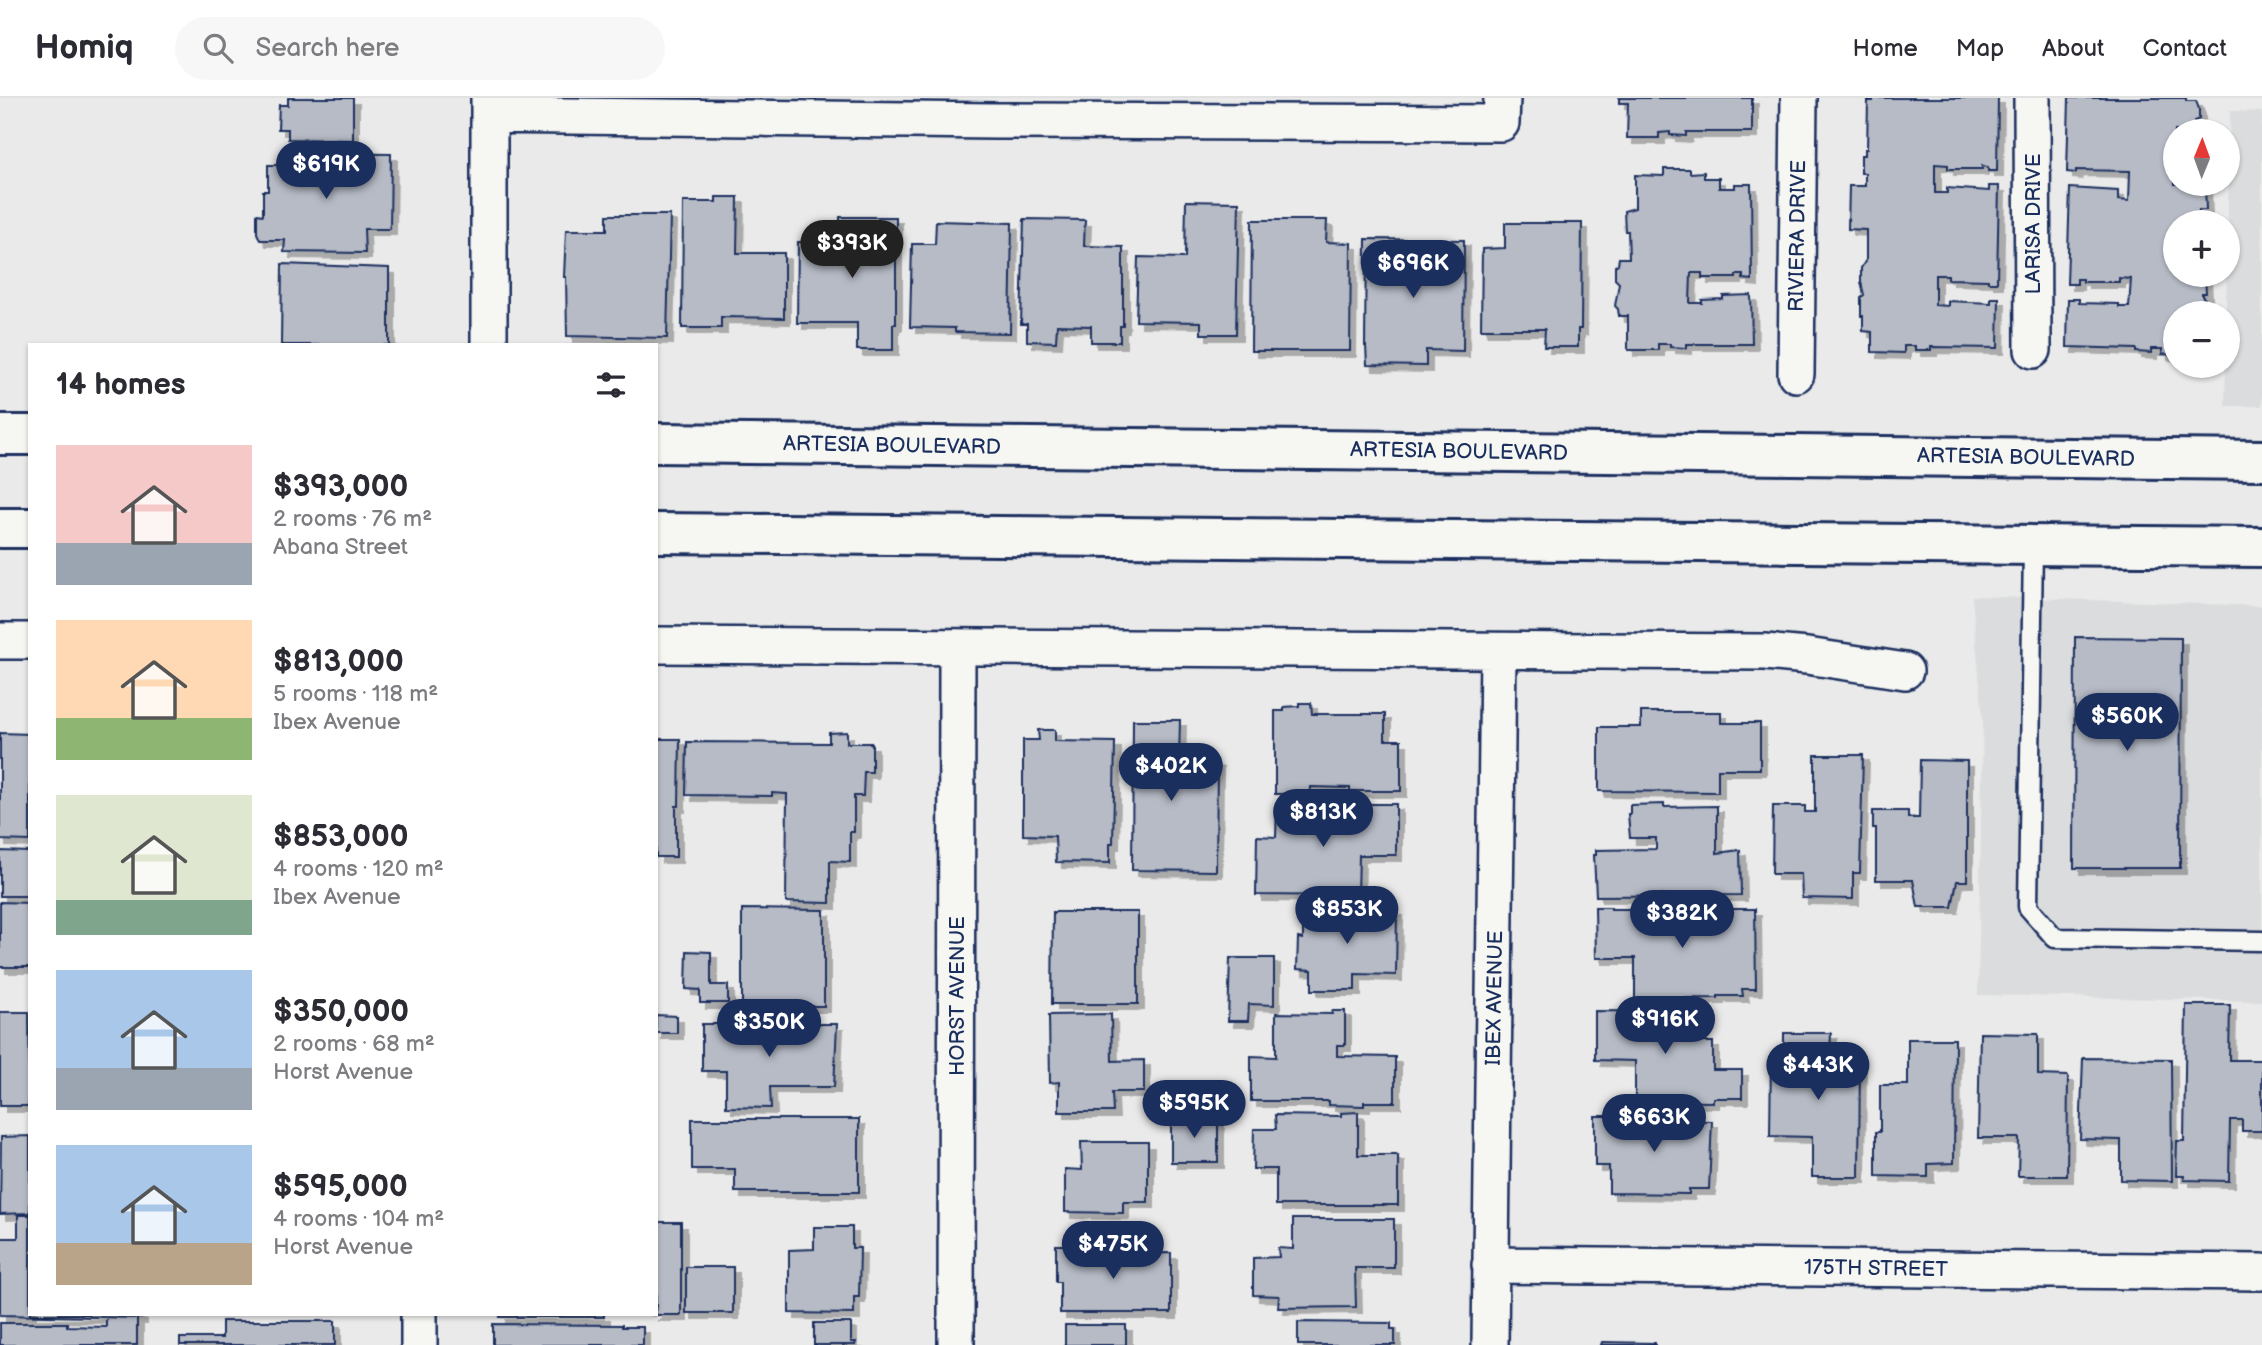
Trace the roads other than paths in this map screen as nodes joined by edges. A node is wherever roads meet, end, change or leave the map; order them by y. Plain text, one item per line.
1 (1798, 98) edge
2 (2032, 98) edge
3 (489, 106) edge
4 (996, 109) edge
5 (1501, 110) edge
6 (489, 343) edge
7 (2033, 350) dead end
8 (1796, 374) dead end
9 (0, 435) edge
10 (28, 435) edge
11 (658, 443) edge
12 (2262, 460) edge
13 (0, 528) edge
14 (28, 528) edge
15 (658, 533) edge
16 (2033, 544) junction
17 (2262, 547) edge
18 (0, 641) edge
19 (28, 641) edge
20 (658, 645) edge
21 (957, 647) junction
22 (1498, 651) junction
23 (1905, 671) dead end
24 (2262, 941) edge
25 (1490, 1265) junction
26 (2262, 1272) edge
27 (419, 1316) edge
28 (419, 1345) edge
29 (956, 1345) edge
30 (1490, 1345) edge

1 - 8 street, RIVIERA DRIVE
2 - 7 street, LARISA DRIVE
3 - 4 street
3 - 6 street
4 - 5 street
9 - 10 main road
11 - 12 main road, ARTESIA BOULEVARD
13 - 14 main road
15 - 16 main road
16 - 17 main road
16 - 24 lane
18 - 19 street
20 - 21 street
21 - 22 street
21 - 29 street, HORST AVENUE
22 - 23 street
22 - 25 street, IBEX AVENUE
25 - 26 street, 175TH STREET
25 - 30 street, IBEX AVENUE
27 - 28 street

